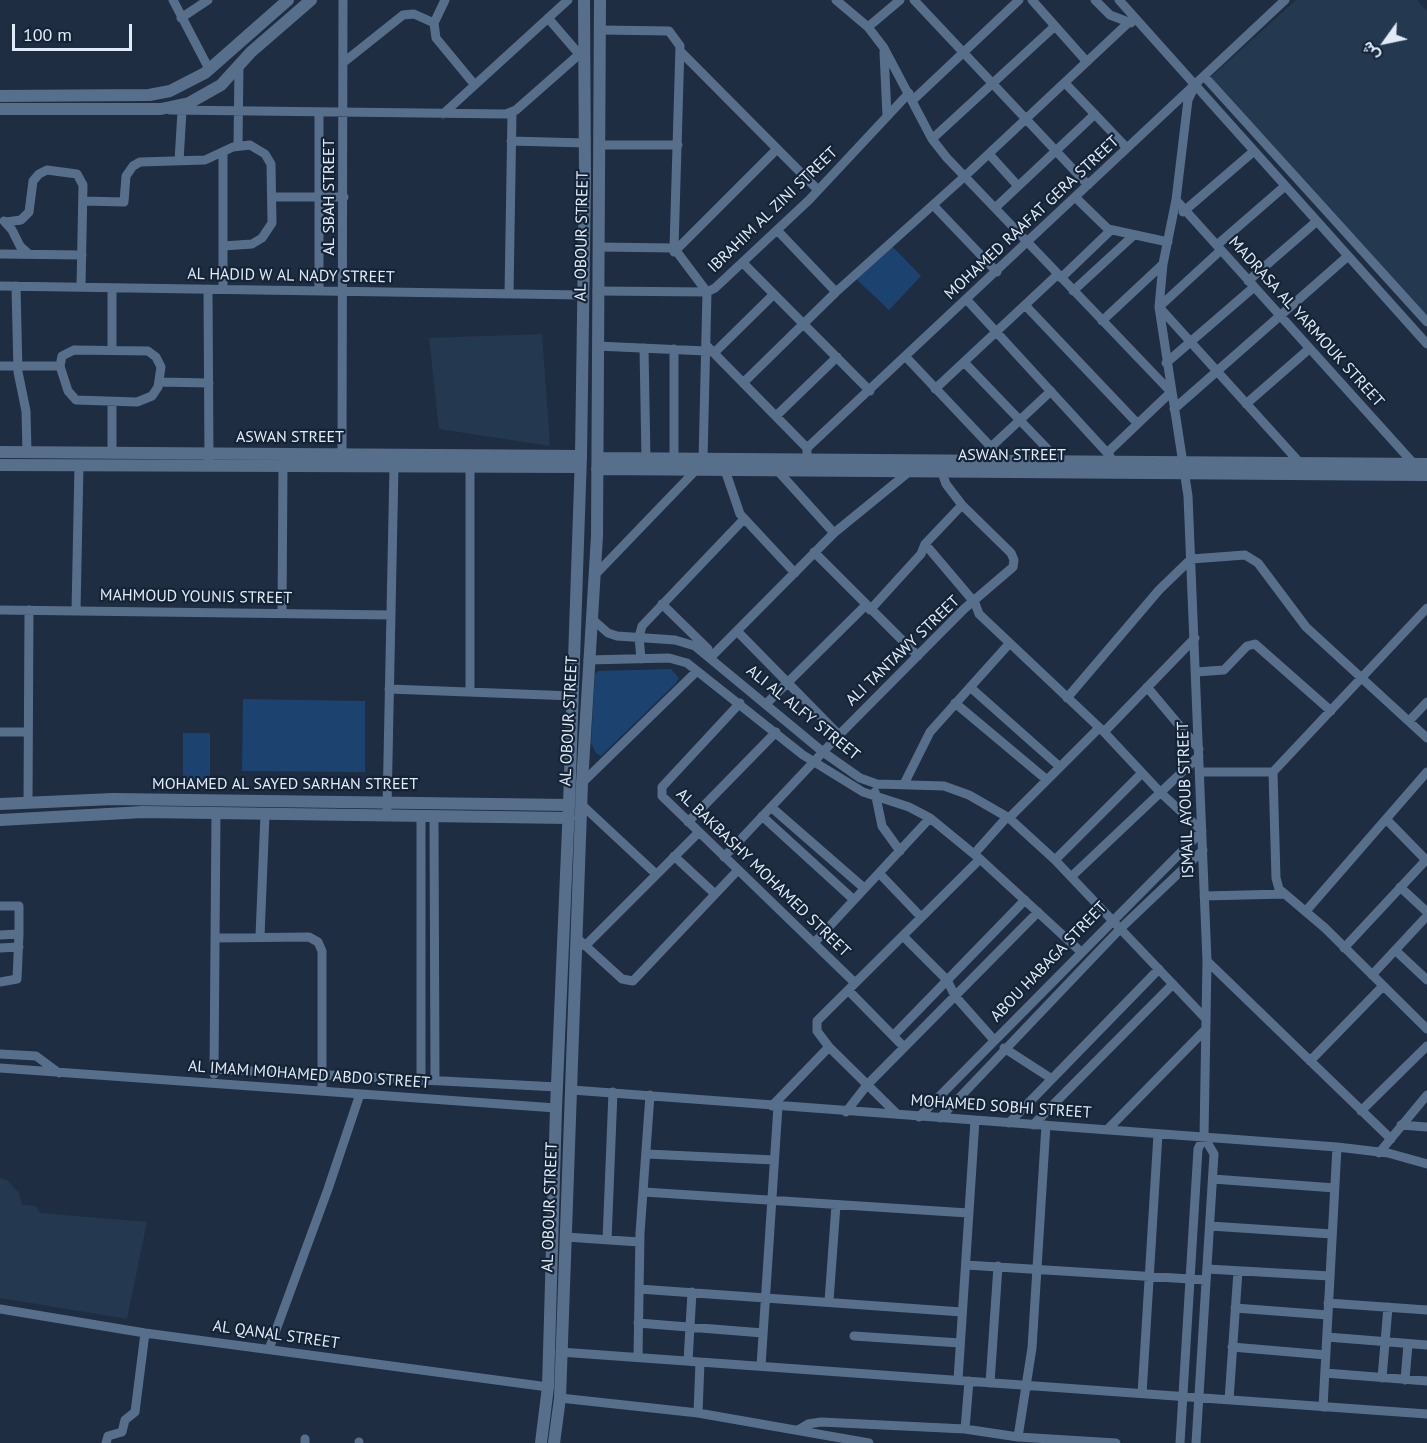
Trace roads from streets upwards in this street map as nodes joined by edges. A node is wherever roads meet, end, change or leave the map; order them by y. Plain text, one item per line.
1 (172, 0) edge
2 (208, 0) edge
3 (288, 0) edge
4 (310, 0) edge
5 (343, 0) edge
6 (445, 0) edge
7 (568, 0) edge
8 (584, 0) edge
9 (600, 0) edge
10 (836, 0) edge
11 (900, 0) edge
12 (914, 0) edge
13 (1019, 0) edge
14 (1032, 0) edge
15 (1095, 0) edge
16 (1285, 0) edge
17 (1122, 1) edge
18 (181, 18) junction
19 (548, 18) junction
20 (434, 22) junction
21 (1140, 23) junction
22 (1127, 24) junction
23 (1055, 26) junction
24 (868, 27) junction
25 (600, 30) junction
26 (884, 48) junction
27 (681, 52) junction
28 (581, 53) junction
29 (963, 53) junction
30 (344, 62) junction
31 (1087, 62) junction
32 (239, 64) junction
33 (208, 69) junction
34 (1204, 76) junction
35 (1065, 83) junction
36 (474, 84) junction
37 (992, 84) junction
38 (1195, 85) junction
39 (0, 96) edge
40 (911, 97) junction
41 (60, 103) junction
42 (84, 103) junction
43 (0, 109) edge
44 (161, 109) junction
45 (182, 111) junction
46 (239, 112) junction
47 (320, 112) junction
48 (344, 113) junction
49 (512, 113) junction
50 (443, 114) junction
51 (1095, 114) junction
52 (887, 116) junction
53 (1026, 120) junction
54 (932, 139) junction
55 (511, 141) junction
56 (585, 143) junction
57 (238, 145) junction
58 (600, 145) junction
59 (678, 145) junction
60 (1127, 148) junction
61 (777, 149) junction
62 (1055, 151) junction
63 (1254, 151) junction
64 (223, 152) junction
65 (989, 154) junction
66 (179, 161) junction
67 (964, 177) junction
68 (1018, 186) junction
69 (1088, 186) junction
70 (1285, 186) junction
71 (818, 190) junction
72 (272, 197) junction
73 (319, 197) junction
74 (344, 197) junction
75 (1075, 198) junction
76 (1176, 200) junction
77 (83, 201) junction
78 (933, 205) junction
79 (995, 208) junction
80 (1185, 210) junction
81 (3, 221) edge
82 (1317, 221) junction
83 (1172, 222) junction
84 (777, 230) junction
85 (1111, 230) junction
86 (1134, 235) junction
87 (1168, 242) junction
88 (1027, 243) junction
89 (223, 246) junction
90 (598, 247) junction
91 (1219, 248) junction
92 (674, 250) junction
93 (0, 254) edge
94 (29, 254) junction
95 (82, 255) junction
96 (1348, 256) junction
97 (583, 262) junction
98 (743, 263) junction
99 (598, 264) junction
100 (1163, 264) junction
101 (997, 272) junction
102 (1059, 277) junction
103 (1251, 284) junction
104 (0, 286) edge
105 (16, 286) junction
106 (81, 287) junction
107 (112, 288) junction
108 (208, 289) junction
109 (223, 290) junction
110 (319, 291) junction
111 (343, 291) junction
112 (597, 291) junction
113 (1073, 291) junction
114 (708, 292) junction
115 (836, 292) junction
116 (509, 294) junction
117 (774, 294) junction
118 (582, 296) junction
119 (967, 300) junction
120 (1026, 305) junction
121 (1159, 307) junction
122 (1280, 317) junction
123 (1102, 321) junction
124 (1427, 322) edge
125 (803, 324) junction
126 (996, 332) junction
127 (1191, 342) junction
128 (1427, 344) edge
129 (597, 346) junction
130 (644, 348) junction
131 (674, 349) junction
132 (708, 349) junction
133 (1309, 349) junction
134 (112, 350) junction
135 (837, 357) junction
136 (906, 357) junction
137 (964, 362) junction
138 (1166, 363) junction
139 (0, 366) edge
140 (18, 366) junction
141 (60, 366) junction
142 (1218, 372) junction
143 (160, 382) junction
144 (209, 383) junction
145 (744, 383) junction
146 (935, 388) junction
147 (870, 391) junction
148 (1050, 391) junction
149 (1172, 392) junction
150 (112, 402) junction
151 (1246, 404) junction
152 (1174, 409) junction
153 (776, 416) junction
154 (1019, 420) junction
155 (1137, 423) junction
156 (991, 447) junction
157 (0, 452) edge
158 (27, 452) junction
159 (112, 453) junction
160 (807, 454) junction
161 (1111, 457) junction
162 (209, 459) junction
163 (646, 459) junction
164 (674, 459) junction
165 (342, 460) junction
166 (580, 461) junction
167 (1060, 462) junction
168 (1300, 463) junction
169 (597, 464) junction
170 (700, 464) junction
171 (1421, 464) edge
172 (0, 465) edge
173 (79, 465) junction
174 (283, 466) junction
175 (394, 466) junction
176 (470, 466) junction
177 (940, 466) junction
178 (1000, 467) junction
179 (1184, 468) junction
180 (725, 470) junction
181 (777, 470) junction
182 (910, 471) junction
183 (1427, 475) edge
184 (962, 505) junction
185 (744, 519) junction
186 (834, 533) junction
187 (578, 535) junction
188 (597, 536) junction
189 (925, 544) junction
190 (814, 552) junction
191 (1191, 559) junction
192 (795, 573) junction
193 (576, 577) junction
194 (594, 578) junction
195 (975, 603) junction
196 (662, 604) junction
197 (868, 607) junction
198 (1427, 608) edge
199 (0, 610) edge
200 (29, 610) junction
201 (76, 611) junction
202 (282, 613) junction
203 (391, 615) junction
204 (591, 618) junction
205 (737, 631) junction
206 (639, 637) junction
207 (1195, 638) junction
208 (1008, 645) junction
209 (712, 656) junction
210 (918, 657) junction
211 (641, 659) junction
212 (588, 660) junction
213 (697, 670) junction
214 (1196, 672) junction
215 (1362, 678) junction
216 (788, 682) junction
217 (970, 687) junction
218 (1148, 687) junction
219 (389, 689) junction
220 (470, 692) junction
221 (573, 696) junction
222 (1067, 698) junction
223 (1427, 702) edge
224 (740, 703) junction
225 (955, 703) junction
226 (766, 704) junction
227 (1331, 711) junction
228 (1409, 722) junction
229 (1101, 730) junction
230 (0, 732) edge
231 (28, 732) junction
232 (776, 732) junction
233 (839, 735) junction
234 (1427, 738) edge
235 (823, 752) junction
236 (1199, 752) junction
237 (814, 761) junction
238 (1060, 767) junction
239 (1200, 772) junction
240 (1273, 772) junction
241 (1427, 772) edge
242 (1142, 773) junction
243 (1047, 780) junction
244 (582, 783) junction
245 (877, 784) junction
246 (904, 784) junction
247 (1160, 792) junction
248 (875, 797) junction
249 (387, 801) junction
250 (28, 803) junction
251 (0, 804) edge
252 (771, 807) junction
253 (573, 809) junction
254 (216, 813) junction
255 (265, 814) junction
256 (386, 816) junction
257 (427, 816) junction
258 (762, 816) junction
259 (930, 818) junction
260 (1008, 818) junction
261 (1386, 819) junction
262 (0, 820) edge
263 (688, 822) junction
264 (1202, 831) junction
265 (699, 832) junction
266 (900, 850) junction
267 (1203, 850) junction
268 (674, 856) junction
269 (724, 856) junction
270 (977, 857) junction
271 (1055, 860) junction
272 (1426, 860) edge
273 (738, 870) junction
274 (879, 873) junction
275 (656, 874) junction
276 (1071, 877) junction
277 (1400, 887) junction
278 (864, 888) junction
279 (715, 894) junction
280 (1285, 894) junction
281 (1204, 896) junction
282 (854, 900) junction
283 (1025, 900) junction
284 (0, 906) edge
285 (1306, 911) junction
286 (1038, 912) junction
287 (1427, 914) edge
288 (921, 917) junction
289 (1111, 920) junction
290 (1120, 929) junction
291 (0, 934) edge
292 (19, 934) junction
293 (260, 936) junction
294 (903, 936) junction
295 (214, 938) junction
296 (581, 942) junction
297 (814, 943) junction
298 (19, 947) junction
299 (0, 948) edge
300 (1344, 948) junction
301 (1395, 950) junction
302 (1080, 951) junction
303 (562, 958) junction
304 (577, 961) junction
305 (1207, 961) junction
306 (1159, 969) junction
307 (1372, 975) junction
308 (947, 980) junction
309 (1427, 980) edge
310 (0, 982) edge
311 (855, 983) junction
312 (1173, 984) junction
313 (1383, 986) junction
314 (576, 987) junction
315 (560, 989) junction
316 (848, 990) junction
317 (956, 996) junction
318 (1206, 1019) junction
319 (1206, 1029) junction
320 (1427, 1029) edge
321 (893, 1036) junction
322 (994, 1040) junction
323 (1427, 1046) edge
324 (829, 1047) junction
325 (904, 1047) junction
326 (1004, 1048) junction
327 (0, 1054) edge
328 (1310, 1060) junction
329 (0, 1068) edge
330 (213, 1069) junction
331 (59, 1072) junction
332 (322, 1075) junction
333 (1052, 1079) junction
334 (421, 1081) junction
335 (435, 1081) junction
336 (213, 1083) junction
337 (867, 1085) junction
338 (557, 1087) junction
339 (572, 1090) junction
340 (322, 1091) junction
341 (613, 1092) junction
342 (360, 1094) junction
343 (650, 1095) junction
344 (1427, 1095) edge
345 (775, 1106) junction
346 (556, 1108) junction
347 (1361, 1111) junction
348 (846, 1112) junction
349 (897, 1114) junction
350 (920, 1117) junction
351 (940, 1118) junction
352 (975, 1120) junction
353 (1009, 1123) junction
354 (1033, 1125) junction
355 (1046, 1125) junction
356 (1401, 1125) junction
357 (1427, 1127) edge
358 (1107, 1130) junction
359 (1158, 1134) junction
360 (1204, 1137) junction
361 (1391, 1139) junction
362 (1337, 1147) junction
363 (1379, 1153) junction
364 (647, 1154) junction
365 (774, 1160) junction
366 (1427, 1164) edge
367 (1213, 1179) junction
368 (1335, 1188) junction
369 (644, 1192) junction
370 (772, 1200) junction
371 (836, 1205) junction
372 (968, 1213) junction
373 (560, 1223) junction
374 (1210, 1226) junction
375 (1332, 1234) junction
376 (566, 1237) junction
377 (607, 1240) junction
378 (639, 1242) junction
379 (559, 1255) junction
380 (966, 1265) junction
381 (998, 1266) junction
382 (1037, 1268) junction
383 (1207, 1269) junction
384 (1238, 1271) junction
385 (1149, 1276) junction
386 (1330, 1276) junction
387 (1190, 1279) junction
388 (1206, 1280) junction
389 (639, 1288) junction
390 (692, 1292) junction
391 (765, 1297) junction
392 (828, 1301) junction
393 (1328, 1303) junction
394 (1388, 1307) junction
395 (1235, 1308) junction
396 (0, 1309) edge
397 (1427, 1310) edge
398 (962, 1312) junction
399 (1328, 1315) junction
400 (638, 1323) junction
401 (690, 1327) junction
402 (144, 1333) junction
403 (763, 1333) junction
404 (854, 1336) dead end
405 (1327, 1337) junction
406 (960, 1342) junction
407 (1385, 1342) junction
408 (1408, 1344) junction
409 (1427, 1345) edge
410 (1232, 1347) junction
411 (269, 1349) junction
412 (560, 1352) junction
413 (1326, 1355) junction
414 (638, 1358) junction
415 (688, 1361) junction
416 (700, 1362) junction
417 (760, 1366) junction
418 (1325, 1373) junction
419 (1382, 1378) junction
420 (958, 1380) junction
421 (1405, 1380) junction
422 (969, 1381) junction
423 (1427, 1381) edge
424 (990, 1383) junction
425 (1025, 1386) junction
426 (548, 1387) junction
427 (1142, 1394) junction
428 (1183, 1397) junction
429 (560, 1398) junction
430 (1199, 1398) junction
431 (1228, 1400) junction
432 (1323, 1407) junction
433 (698, 1413) junction
434 (1427, 1414) edge
435 (798, 1430) junction
436 (965, 1430) junction
437 (1018, 1437) junction
438 (106, 1443) edge
439 (541, 1443) edge
440 (554, 1443) edge
441 (869, 1443) edge
442 (1116, 1443) edge
443 (1180, 1443) edge
444 (1196, 1443) edge

1 - 18 street
2 - 18 street
3 - 33 street
4 - 32 street
5 - 30 street, AL SBAH STREET
6 - 20 street
7 - 19 street
8 - 28 street, AL OBOUR STREET
9 - 25 street, AL OBOUR STREET
10 - 24 street
11 - 24 street
12 - 29 street
13 - 29 street, IBRAHIM AL ZINI STREET
14 - 23 street
15 - 22 street
16 - 34 street, MOHAMED RAAFAT GERA STREET
17 - 21 street
18 - 33 street
19 - 28 street
19 - 36 street
20 - 30 street
20 - 36 street
21 - 22 street
21 - 38 street
22 - 31 street
23 - 31 street
23 - 37 street
24 - 26 street
25 - 27 street
25 - 58 street, AL OBOUR STREET
26 - 40 street
26 - 52 street
27 - 59 street
27 - 61 street
28 - 49 street
28 - 56 street, AL OBOUR STREET
29 - 37 street
29 - 40 street, IBRAHIM AL ZINI STREET
30 - 48 street, AL SBAH STREET
31 - 35 street
32 - 44 street
32 - 46 street
33 - 42 street
34 - 38 street, MOHAMED RAAFAT GERA STREET
34 - 124 street
35 - 51 street
35 - 53 street
36 - 50 street
37 - 53 street
37 - 54 street
38 - 60 street, MOHAMED RAAFAT GERA STREET
38 - 63 street
38 - 76 street, ISMAIL AYOUB STREET
39 - 41 street
40 - 52 street, IBRAHIM AL ZINI STREET
40 - 54 street
41 - 42 street
41 - 43 street
42 - 44 street
44 - 45 street
45 - 46 street
45 - 66 street
46 - 47 street
46 - 57 street
47 - 48 street
47 - 73 street
48 - 50 street
48 - 74 street, AL SBAH STREET
49 - 50 street
49 - 55 street
51 - 60 street
51 - 62 street
52 - 71 street, IBRAHIM AL ZINI STREET
53 - 62 street
53 - 65 street
54 - 67 street
55 - 56 street
55 - 116 street
56 - 97 street, AL OBOUR STREET
57 - 64 street
57 - 72 street
58 - 59 street
58 - 90 street, AL OBOUR STREET
59 - 92 street
60 - 69 street, MOHAMED RAAFAT GERA STREET
61 - 71 street
61 - 92 street
62 - 68 street
62 - 69 street
63 - 70 street
63 - 80 street
64 - 66 street
64 - 89 street
65 - 67 street
65 - 68 street
66 - 77 street
67 - 78 street
67 - 79 street
68 - 79 street
69 - 75 street, MOHAMED RAAFAT GERA STREET
70 - 82 street
70 - 91 street
71 - 84 street, IBRAHIM AL ZINI STREET
72 - 73 street
72 - 89 street
73 - 74 street
73 - 110 street
74 - 111 street, AL SBAH STREET
75 - 85 street
75 - 88 street, MOHAMED RAAFAT GERA STREET
76 - 80 street, MADRASA AL YARMOUK STREET
76 - 83 street, ISMAIL AYOUB STREET
77 - 81 street
77 - 95 street
78 - 101 street
78 - 115 street
79 - 88 street
80 - 83 street
80 - 91 street, MADRASA AL YARMOUK STREET
81 - 94 street
82 - 96 street
82 - 103 street
83 - 87 street, ISMAIL AYOUB STREET
84 - 98 street, IBRAHIM AL ZINI STREET
84 - 115 street
85 - 86 street
85 - 102 street
86 - 87 street
86 - 113 street
87 - 100 street, ISMAIL AYOUB STREET
88 - 101 street, MOHAMED RAAFAT GERA STREET
88 - 102 street
89 - 109 street
90 - 92 street
90 - 99 street, AL OBOUR STREET
91 - 103 street, MADRASA AL YARMOUK STREET
91 - 121 street
92 - 114 street
93 - 94 street
94 - 95 street
95 - 106 street
96 - 122 street
96 - 128 street
97 - 99 street
97 - 118 street, AL OBOUR STREET
98 - 114 street, IBRAHIM AL ZINI STREET
98 - 117 street
99 - 112 street, AL OBOUR STREET
100 - 121 street, ISMAIL AYOUB STREET
100 - 123 street
101 - 119 street, MOHAMED RAAFAT GERA STREET
102 - 113 street
102 - 120 street
103 - 122 street, MADRASA AL YARMOUK STREET
103 - 127 street
104 - 105 street, AL HADID W AL NADY STREET
105 - 106 street, AL HADID W AL NADY STREET
105 - 140 street
106 - 107 street, AL HADID W AL NADY STREET
107 - 108 street, AL HADID W AL NADY STREET
107 - 134 street
108 - 109 street, AL HADID W AL NADY STREET
108 - 144 street
109 - 110 street, AL HADID W AL NADY STREET
110 - 111 street, AL HADID W AL NADY STREET
111 - 116 street, AL HADID W AL NADY STREET
111 - 165 street, AL SBAH STREET
112 - 114 street, IBRAHIM AL ZINI STREET
112 - 129 street, AL OBOUR STREET
113 - 123 street
114 - 132 street
115 - 125 street
116 - 118 street, AL HADID W AL NADY STREET
117 - 125 street
117 - 132 street
118 - 166 street, AL OBOUR STREET
119 - 126 street
119 - 136 street, MOHAMED RAAFAT GERA STREET
120 - 126 street
120 - 155 street
121 - 127 street
121 - 138 street, ISMAIL AYOUB STREET
122 - 133 street, MADRASA AL YARMOUK STREET
122 - 142 street
123 - 149 street
125 - 135 street
125 - 145 street
126 - 137 street
126 - 148 street
127 - 138 street
127 - 142 street
129 - 130 street
129 - 169 street, AL OBOUR STREET
130 - 131 street
130 - 163 street
131 - 132 street
131 - 164 street
132 - 145 street
132 - 170 street
133 - 151 street
133 - 171 street, MADRASA AL YARMOUK STREET
134 - 141 street
134 - 143 street
135 - 147 street
135 - 153 street
136 - 146 street
136 - 147 street, MOHAMED RAAFAT GERA STREET
137 - 146 street
137 - 154 street
138 - 149 street, ISMAIL AYOUB STREET
139 - 140 street
140 - 141 street
140 - 158 street
141 - 150 street
142 - 151 street
142 - 152 street
143 - 144 street
143 - 150 street
144 - 162 street
145 - 153 street
146 - 156 street
147 - 160 street, MOHAMED RAAFAT GERA STREET
148 - 154 street
148 - 161 street
149 - 152 street, ISMAIL AYOUB STREET
149 - 155 street
150 - 159 street
151 - 168 street
152 - 179 street, ISMAIL AYOUB STREET
153 - 160 street
154 - 156 street
154 - 167 street
155 - 161 street
156 - 178 street
157 - 158 street, ASWAN STREET
158 - 159 street, ASWAN STREET
159 - 162 street, ASWAN STREET
160 - 170 street, ASWAN STREET
160 - 177 street, ASWAN STREET
161 - 167 street, ASWAN STREET
161 - 179 street, ASWAN STREET
162 - 165 street, ASWAN STREET
162 - 173 street, ASWAN STREET
162 - 174 street, ASWAN STREET
163 - 164 street, ASWAN STREET
163 - 169 street, ASWAN STREET
164 - 170 street, ASWAN STREET
165 - 166 street, ASWAN STREET
165 - 174 street, ASWAN STREET
165 - 175 street, ASWAN STREET
166 - 176 street, ASWAN STREET
166 - 187 street, AL OBOUR STREET
167 - 178 street, ASWAN STREET
168 - 171 street, ASWAN STREET
168 - 179 street, ASWAN STREET
169 - 170 street, ASWAN STREET
169 - 188 street, AL OBOUR STREET
170 - 180 street, ASWAN STREET
170 - 194 street
172 - 173 street, ASWAN STREET
173 - 201 street
174 - 202 street
175 - 176 street, ASWAN STREET
175 - 203 street
176 - 220 street
177 - 178 street, ASWAN STREET
177 - 182 street, ASWAN STREET
177 - 184 street, ALI TANTAWY STREET
178 - 179 street, ASWAN STREET
179 - 183 street, ASWAN STREET
179 - 191 street, ISMAIL AYOUB STREET
180 - 181 street, ASWAN STREET
180 - 185 street
181 - 182 street, ASWAN STREET
181 - 186 street
182 - 186 street
184 - 189 street
184 - 195 street, ALI TANTAWY STREET
185 - 192 street
185 - 196 street
186 - 190 street
187 - 188 street
187 - 193 street, AL OBOUR STREET
188 - 194 street, AL OBOUR STREET
189 - 195 street
189 - 197 street
190 - 192 street
190 - 197 street
191 - 207 street, ISMAIL AYOUB STREET
191 - 215 street
191 - 222 street
192 - 205 street
193 - 194 street
193 - 221 street, AL OBOUR STREET
194 - 204 street, AL OBOUR STREET
195 - 208 street
195 - 210 street, ALI TANTAWY STREET
196 - 206 street
196 - 209 street
197 - 210 street
197 - 216 street
198 - 215 street
199 - 200 street, MAHMOUD YOUNIS STREET
200 - 201 street, MAHMOUD YOUNIS STREET
200 - 231 street
201 - 202 street, MAHMOUD YOUNIS STREET
202 - 203 street, MAHMOUD YOUNIS STREET
203 - 219 street
204 - 206 street, ALI AL ALFY STREET
204 - 212 street, AL OBOUR STREET
205 - 209 street
205 - 216 street
206 - 209 street, ALI AL ALFY STREET
206 - 211 street
207 - 214 street, ISMAIL AYOUB STREET
207 - 218 street
208 - 217 street
208 - 222 street
209 - 226 street, ALI AL ALFY STREET
210 - 233 street, ALI TANTAWY STREET
211 - 212 street, ALI AL ALFY STREET
211 - 213 street, ALI AL ALFY STREET
212 - 244 street, AL OBOUR STREET
213 - 224 street, ALI AL ALFY STREET
213 - 244 street
214 - 227 street
214 - 236 street, ISMAIL AYOUB STREET
215 - 227 street
215 - 228 street
216 - 226 street
216 - 233 street
217 - 225 street
217 - 238 street
218 - 229 street
218 - 236 street
219 - 220 street
219 - 249 street
220 - 221 street
221 - 253 street, AL OBOUR STREET
222 - 229 street
223 - 228 street
224 - 232 street, ALI AL ALFY STREET
224 - 263 street, AL BAKBASHY MOHAMED STREET
225 - 243 street
225 - 246 street
226 - 235 street, ALI AL ALFY STREET
227 - 240 street
228 - 234 street
229 - 238 street
229 - 242 street
230 - 231 street
231 - 250 street
232 - 237 street, ALI AL ALFY STREET
232 - 263 street
233 - 235 street, ALI TANTAWY STREET
235 - 237 street, ALI TANTAWY STREET
235 - 245 street, ALI AL ALFY STREET
236 - 239 street, ISMAIL AYOUB STREET
236 - 247 street
237 - 248 street, ALI AL ALFY STREET
237 - 252 street, ALI TANTAWY STREET
238 - 243 street
239 - 240 street
239 - 264 street, ISMAIL AYOUB STREET
240 - 280 street
241 - 261 street
242 - 247 street
242 - 271 street
243 - 260 street
244 - 253 street, AL OBOUR STREET
245 - 246 street, ALI AL ALFY STREET
245 - 248 street
246 - 260 street, ALI AL ALFY STREET
247 - 264 street
247 - 276 street
248 - 259 street, ALI AL ALFY STREET
248 - 266 street
249 - 250 street, MOHAMED AL SAYED SARHAN STREET
249 - 253 street, MOHAMED AL SAYED SARHAN STREET
249 - 256 street
250 - 251 street, MOHAMED AL SAYED SARHAN STREET
252 - 258 street, ALI TANTAWY STREET
252 - 278 street
253 - 257 street, MOHAMED AL SAYED SARHAN STREET
253 - 275 street
253 - 296 street, AL OBOUR STREET
253 - 303 street, AL OBOUR STREET
254 - 255 street, MOHAMED AL SAYED SARHAN STREET
254 - 262 street, MOHAMED AL SAYED SARHAN STREET
254 - 295 street
255 - 256 street, MOHAMED AL SAYED SARHAN STREET
255 - 293 street
256 - 257 street, MOHAMED AL SAYED SARHAN STREET
257 - 334 street
257 - 335 street
258 - 269 street, ALI TANTAWY STREET
258 - 282 street
259 - 266 street
259 - 270 street, ALI AL ALFY STREET
260 - 270 street
260 - 271 street, ALI AL ALFY STREET
261 - 272 street
261 - 285 street
263 - 265 street, AL BAKBASHY MOHAMED STREET
264 - 267 street, ISMAIL AYOUB STREET
264 - 289 street, ABOU HABAGA STREET
265 - 268 street
265 - 269 street, AL BAKBASHY MOHAMED STREET
266 - 274 street
267 - 281 street, ISMAIL AYOUB STREET
267 - 290 street, ABOU HABAGA STREET
268 - 275 street
268 - 279 street
269 - 273 street, AL BAKBASHY MOHAMED STREET
270 - 283 street, ALI AL ALFY STREET
270 - 288 street
271 - 276 street, ALI AL ALFY STREET
272 - 277 street
273 - 279 street
273 - 297 street, AL BAKBASHY MOHAMED STREET
274 - 278 street
274 - 288 street
275 - 296 street
276 - 289 street, ALI AL ALFY STREET
277 - 287 street
277 - 300 street
278 - 282 street
279 - 296 street
280 - 281 street
280 - 285 street
281 - 305 street, ISMAIL AYOUB STREET
282 - 297 street
283 - 286 street, ALI AL ALFY STREET
283 - 308 street
284 - 292 street
285 - 300 street
286 - 302 street, ALI AL ALFY STREET
286 - 317 street
287 - 301 street
288 - 294 street
289 - 290 street, ALI AL ALFY STREET
289 - 302 street, ABOU HABAGA STREET
290 - 306 street, ALI AL ALFY STREET
290 - 326 street, ABOU HABAGA STREET
291 - 292 street
292 - 298 street
293 - 295 street
293 - 332 street
294 - 308 street
294 - 311 street
295 - 330 street
296 - 304 street, AL OBOUR STREET
297 - 311 street, AL BAKBASHY MOHAMED STREET
298 - 299 street
298 - 310 street
300 - 307 street
301 - 307 street
301 - 309 street
302 - 322 street, ABOU HABAGA STREET
303 - 304 street
303 - 315 street, AL OBOUR STREET
304 - 314 street, AL OBOUR STREET
305 - 318 street, ISMAIL AYOUB STREET
305 - 328 street
306 - 312 street, ALI AL ALFY STREET
306 - 333 street
307 - 313 street
308 - 317 street
308 - 321 street
311 - 316 street
312 - 318 street, ALI AL ALFY STREET
312 - 354 street
313 - 320 street
313 - 328 street
314 - 315 street
314 - 339 street, AL OBOUR STREET
315 - 338 street, AL OBOUR STREET
316 - 321 street
316 - 324 street
317 - 322 street
317 - 325 street
318 - 319 street, ISMAIL AYOUB STREET
319 - 358 street
319 - 360 street, ISMAIL AYOUB STREET
321 - 325 street
322 - 350 street, ABOU HABAGA STREET
323 - 347 street
324 - 337 street
324 - 345 street
325 - 337 street
326 - 333 street
326 - 351 street, ABOU HABAGA STREET
327 - 331 street, AL IMAM MOHAMED ABDO STREET
328 - 347 street
329 - 331 street, AL IMAM MOHAMED ABDO STREET
330 - 332 street, AL IMAM MOHAMED ABDO STREET
330 - 336 street
331 - 336 street, AL IMAM MOHAMED ABDO STREET
332 - 334 street, AL IMAM MOHAMED ABDO STREET
332 - 340 street
333 - 353 street
334 - 335 street, AL IMAM MOHAMED ABDO STREET
335 - 338 street, AL IMAM MOHAMED ABDO STREET
336 - 340 street, AL IMAM MOHAMED ABDO STREET
337 - 348 street
337 - 349 street
338 - 346 street, AL OBOUR STREET
339 - 341 street, MOHAMED SOBHI STREET
339 - 373 street, AL OBOUR STREET
340 - 342 street, AL IMAM MOHAMED ABDO STREET
341 - 343 street, MOHAMED SOBHI STREET
341 - 377 street
342 - 346 street, AL IMAM MOHAMED ABDO STREET
342 - 411 street
343 - 345 street, MOHAMED SOBHI STREET
343 - 364 street
344 - 356 street
345 - 348 street, MOHAMED SOBHI STREET
345 - 365 street
346 - 373 street, AL OBOUR STREET
347 - 361 street
348 - 349 street, MOHAMED SOBHI STREET
349 - 350 street, MOHAMED SOBHI STREET
350 - 351 street, MOHAMED SOBHI STREET
351 - 352 street, MOHAMED SOBHI STREET
352 - 353 street, MOHAMED SOBHI STREET
352 - 372 street
353 - 354 street, MOHAMED SOBHI STREET
354 - 355 street, MOHAMED SOBHI STREET
355 - 358 street, MOHAMED SOBHI STREET
355 - 382 street
356 - 357 street
356 - 361 street
358 - 359 street, MOHAMED SOBHI STREET
359 - 360 street, MOHAMED SOBHI STREET
359 - 385 street
360 - 362 street, MOHAMED SOBHI STREET
360 - 367 street
360 - 387 street
361 - 363 street
362 - 363 street, MOHAMED SOBHI STREET
362 - 368 street
363 - 366 street, MOHAMED SOBHI STREET
364 - 365 street
364 - 369 street
365 - 370 street
367 - 368 street
367 - 374 street
368 - 375 street
369 - 370 street
369 - 378 street
370 - 371 street
370 - 391 street
371 - 372 street
371 - 392 street
372 - 380 street
373 - 376 street, AL OBOUR STREET
373 - 379 street, AL OBOUR STREET
374 - 375 street
374 - 383 street
375 - 386 street
376 - 377 street
376 - 379 street, AL OBOUR STREET
377 - 378 street
378 - 389 street
379 - 412 street, AL OBOUR STREET
379 - 426 street, AL OBOUR STREET
380 - 381 street
380 - 398 street
381 - 382 street
381 - 424 street
382 - 385 street
382 - 425 street
383 - 384 street
383 - 388 street
384 - 386 street
384 - 395 street
385 - 387 street
385 - 427 street
386 - 393 street
387 - 388 street
387 - 428 street
388 - 430 street
389 - 390 street
389 - 400 street
390 - 391 street
390 - 401 street
391 - 392 street
391 - 403 street
392 - 398 street
393 - 394 street
393 - 399 street
394 - 397 street
394 - 407 street
395 - 399 street
395 - 410 street
396 - 402 street, AL QANAL STREET
398 - 406 street
399 - 405 street
400 - 401 street
400 - 414 street
401 - 403 street
401 - 415 street
402 - 411 street, AL QANAL STREET
402 - 438 street
403 - 417 street
404 - 406 street
405 - 407 street
405 - 413 street
406 - 420 street
407 - 408 street
407 - 419 street
408 - 409 street
408 - 421 street
410 - 413 street
410 - 431 street
411 - 426 street, AL QANAL STREET
412 - 414 street
412 - 429 street, AL OBOUR STREET
413 - 418 street
414 - 415 street
415 - 416 street
416 - 417 street
416 - 433 street
417 - 420 street
418 - 419 street
418 - 432 street
419 - 421 street
420 - 422 street
421 - 423 street
422 - 424 street
422 - 436 street
424 - 425 street
425 - 427 street
425 - 437 street
426 - 439 street, AL OBOUR STREET
427 - 428 street
428 - 430 street
428 - 443 street
429 - 433 street
429 - 440 street, AL OBOUR STREET
430 - 431 street
430 - 444 street
431 - 432 street
432 - 434 street
433 - 435 street
435 - 436 street
435 - 441 street
436 - 437 street
437 - 442 street

